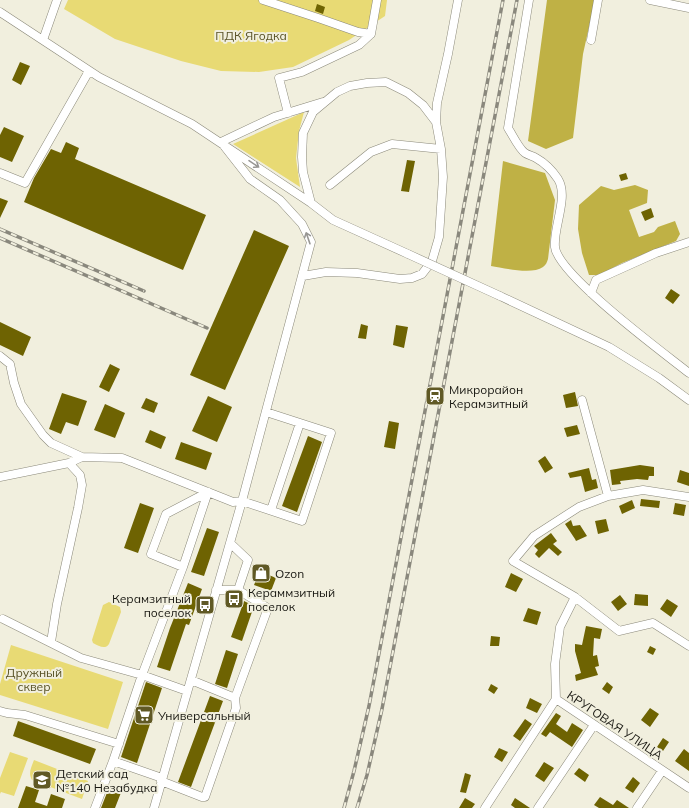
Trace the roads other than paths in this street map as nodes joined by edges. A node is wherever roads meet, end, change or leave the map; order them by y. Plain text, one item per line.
1 (57, 0) edge
2 (263, 0) edge
3 (377, 0) edge
4 (458, 0) edge
5 (530, 0) edge
6 (598, 0) edge
7 (650, 0) edge
8 (689, 8) edge
9 (0, 12) edge
10 (371, 34) junction
11 (43, 40) junction
12 (591, 40) dead end
13 (89, 71) junction
14 (325, 102) junction
15 (288, 113) junction
16 (436, 122) junction
17 (221, 142) junction
18 (441, 148) junction
19 (0, 172) edge
20 (330, 185) dead end
21 (311, 203) junction
22 (689, 242) edge
23 (303, 276) junction
24 (591, 293) junction
25 (0, 356) edge
26 (689, 373) edge
27 (582, 400) dead end
28 (689, 400) edge
29 (266, 412) junction
30 (300, 423) junction
31 (82, 457) junction
32 (69, 463) junction
33 (0, 477) edge
34 (208, 492) junction
35 (608, 496) junction
36 (689, 497) edge
37 (242, 501) junction
38 (271, 510) junction
39 (230, 543) junction
40 (183, 566) junction
41 (216, 590) junction
42 (238, 590) junction
43 (575, 597) junction
44 (3, 619) dead end
45 (51, 642) junction
46 (689, 646) edge
47 (142, 675) junction
48 (190, 680) junction
49 (188, 691) junction
50 (235, 698) junction
51 (556, 699) junction
52 (0, 710) edge
53 (594, 725) junction
54 (119, 744) junction
55 (113, 761) junction
56 (662, 771) junction
57 (162, 779) junction
58 (689, 788) edge
59 (95, 808) edge
60 (154, 808) edge
61 (485, 808) edge
62 (538, 808) edge
63 (637, 808) edge

1 - 11 street
2 - 10 street
3 - 10 street
4 - 16 street
5 - 24 street
6 - 12 street
7 - 8 street
9 - 11 street
10 - 15 street
11 - 13 street
13 - 17 street
13 - 19 street
14 - 15 street
14 - 16 street
14 - 21 street
15 - 17 street
16 - 18 street
17 -> 21 street
23 -> 17 street
18 - 20 street
18 - 23 street
21 - 28 street, bridge
22 - 24 street
23 - 29 street
24 - 26 street
25 - 31 street
27 - 35 street
29 - 30 street
29 - 37 street
30 - 38 street
30 - 38 street
31 - 32 street
31 - 34 street
32 - 33 street
32 - 45 street
34 - 37 street
34 - 40 street
34 - 40 street
35 - 36 street
35 - 43 street
37 - 38 street
37 - 39 street
39 - 41 street
39 - 42 street
40 - 47 street
41 - 42 street
41 - 48 street
42 - 50 street
43 - 46 street
43 - 51 street, КРУГОВАЯ УЛИЦА
44 - 45 street
45 - 47 street
47 - 49 street
47 - 54 street
48 - 49 street
48 - 50 street
49 - 57 street
50 - 57 street
51 - 53 street, КРУГОВАЯ УЛИЦА
51 - 61 street
52 - 54 street
53 - 56 street, КРУГОВАЯ УЛИЦА
53 - 62 street
54 - 55 street
55 - 57 street
55 - 59 street
56 - 58 street, КРУГОВАЯ УЛИЦА
56 - 63 street
57 - 60 street

